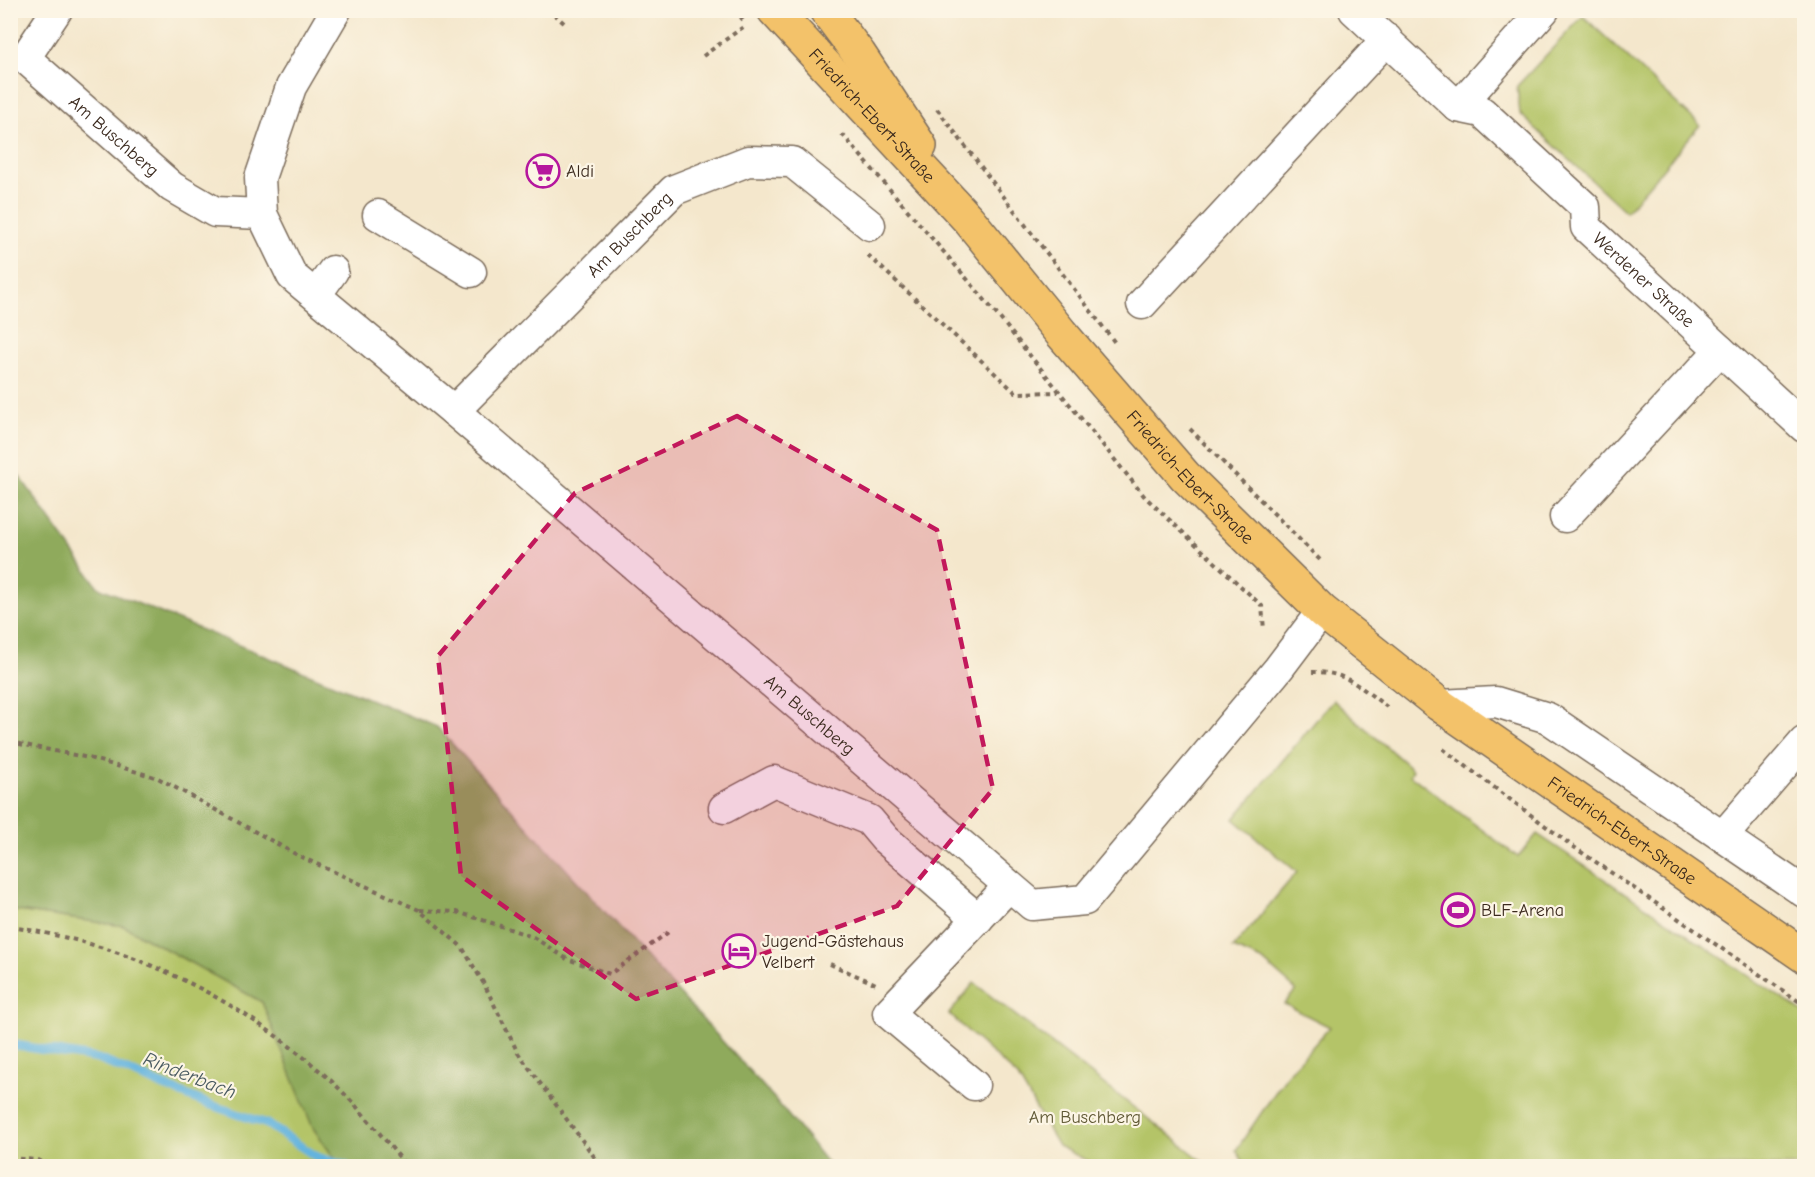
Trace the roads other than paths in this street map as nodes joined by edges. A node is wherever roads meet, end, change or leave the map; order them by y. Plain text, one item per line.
1 (57, 10) edge
2 (336, 10) edge
3 (826, 10) edge
4 (1354, 10) edge
5 (1544, 10) edge
6 (758, 23) edge
7 (1387, 39) junction
8 (1458, 107) junction
9 (262, 214) junction
10 (378, 215) dead end
11 (969, 220) junction
12 (870, 225) road end
13 (471, 272) dead end
14 (1142, 304) dead end
15 (1720, 350) junction
16 (454, 411) junction
17 (1804, 427) edge
18 (1565, 518) dead end
19 (1322, 611) junction
20 (1440, 705) junction
21 (1804, 742) edge
22 (724, 808) dead end
23 (1723, 836) junction
24 (1009, 886) junction
25 (1804, 892) edge
26 (978, 919) junction
27 (1804, 956) edge
28 (974, 1085) dead end

1 - 9 street, Am Buschberg
2 - 9 street, Am Buschberg
3 - 11 main road, Friedrich-Ebert-Straße
4 - 7 street, Werdener Straße
5 - 8 street
6 - 11 main road, Friedrich-Ebert-Straße
7 - 8 street, Werdener Straße
7 - 14 street
8 - 15 street, Werdener Straße
9 - 16 street, Am Buschberg
10 - 13 street
11 - 19 main road, Friedrich-Ebert-Straße
12 - 16 street, Am Buschberg
15 - 17 street, Werdener Straße
15 - 18 street
16 - 24 street, Am Buschberg
19 - 20 main road, Friedrich-Ebert-Straße
19 - 24 street, Am Buschberg
20 - 23 street
20 - 27 main road, Friedrich-Ebert-Straße
21 - 23 street
22 - 26 street
23 - 25 street
24 - 26 street
26 - 28 street

